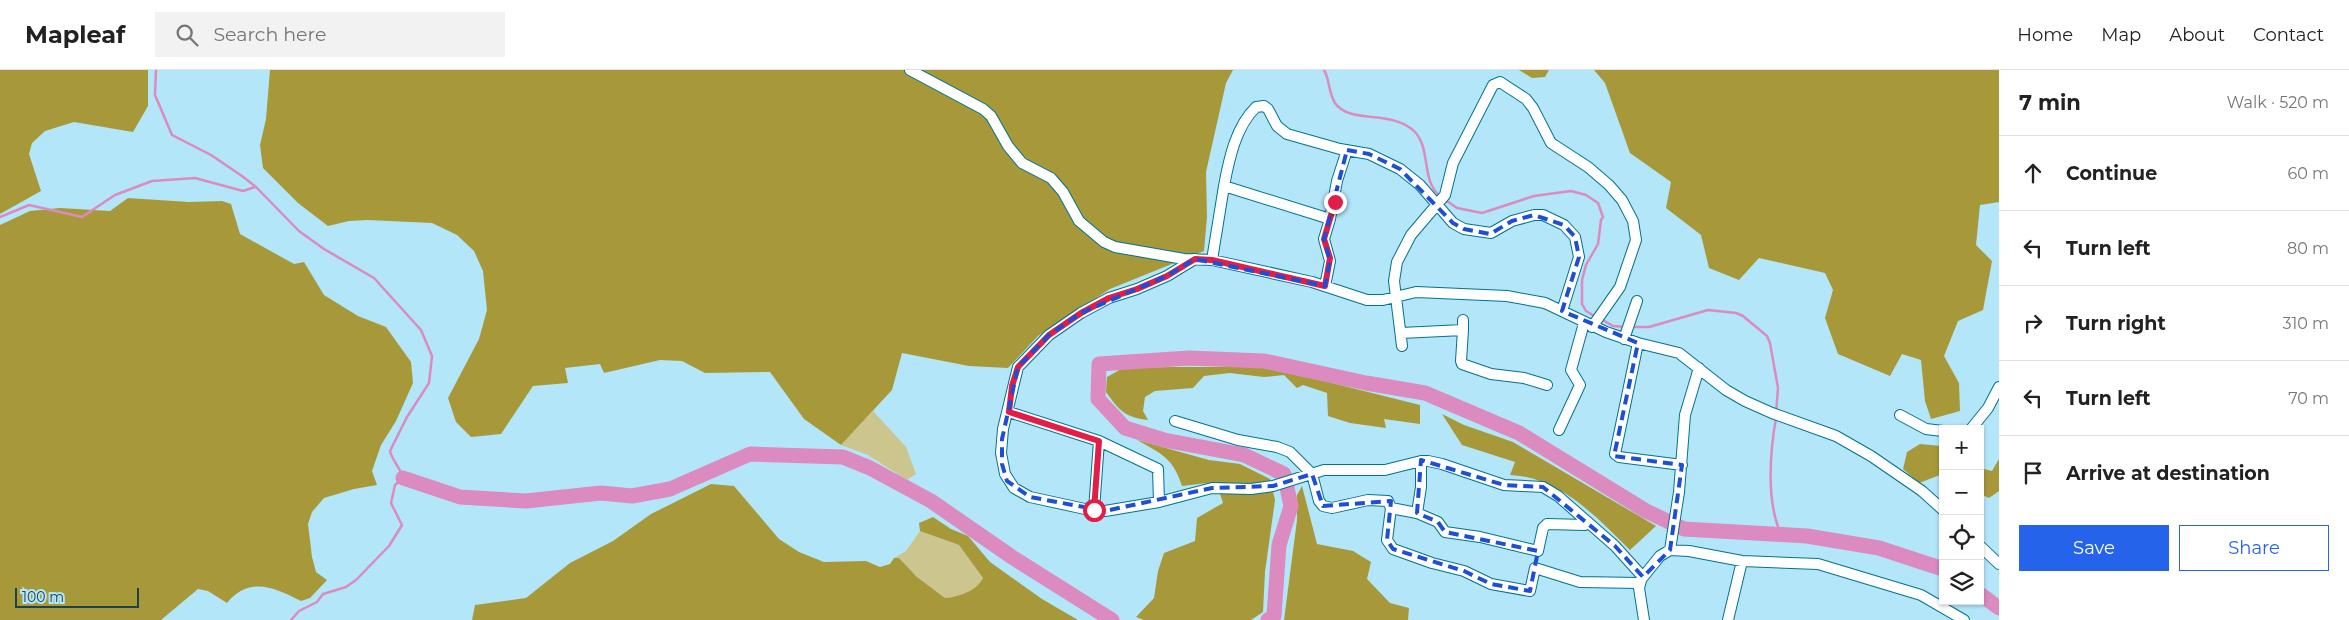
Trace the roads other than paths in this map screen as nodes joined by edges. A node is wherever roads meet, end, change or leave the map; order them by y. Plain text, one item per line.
1 (910, 70) edge
2 (1348, 150) junction
3 (1224, 186) junction
4 (1441, 200) junction
5 (1330, 219) junction
6 (1195, 259) junction
7 (1212, 260) junction
8 (1325, 286) junction
9 (1396, 297) junction
10 (1636, 301) dead end
11 (1562, 311) junction
12 (1593, 323) junction
13 (1627, 331) junction
14 (1401, 334) junction
15 (1638, 343) junction
16 (1402, 346) dead end
17 (1699, 368) junction
18 (1547, 385) dead end
19 (1999, 387) edge
20 (1009, 412) junction
21 (1900, 415) dead end
22 (1175, 421) dead end
23 (1973, 425) edge
24 (1559, 430) dead end
25 (1939, 431) edge
26 (1099, 441) junction
27 (1421, 461) junction
28 (1682, 465) junction
29 (1312, 474) junction
30 (1158, 502) junction
31 (1939, 506) edge
32 (1390, 508) junction
33 (1094, 510) junction
34 (1417, 513) junction
35 (1588, 522) junction
36 (1670, 545) junction
37 (1984, 550) edge
38 (1538, 552) junction
39 (1742, 561) junction
40 (1999, 564) edge
41 (1535, 568) junction
42 (1641, 580) junction
43 (1961, 619) edge
44 (1644, 620) edge
45 (1728, 620) edge

1 - 6 street
2 - 3 street
2 - 4 street
2 - 5 street
3 - 5 street
3 - 7 street
4 - 9 street
4 - 11 street
4 - 12 street
5 - 8 street
6 - 7 street
6 - 20 street
7 - 8 street
8 - 9 street
9 - 11 street
9 - 14 street
10 - 13 street
11 - 12 street
12 - 13 street
12 - 24 street
13 - 15 street
14 - 16 street
14 - 18 street
15 - 17 street
15 - 28 street
17 - 28 street
17 - 31 street
19 - 23 street
20 - 26 street
20 - 33 street
21 - 25 street
22 - 29 street
26 - 30 street
26 - 33 street
27 - 29 street
27 - 34 street
27 - 35 street
28 - 36 street
29 - 30 street
29 - 32 street
30 - 33 street
32 - 34 street
32 - 41 street
34 - 38 street
35 - 38 street
35 - 42 street
36 - 39 street
36 - 42 street
37 - 40 street
38 - 41 street
39 - 43 street
39 - 45 street
41 - 42 street
42 - 44 street

